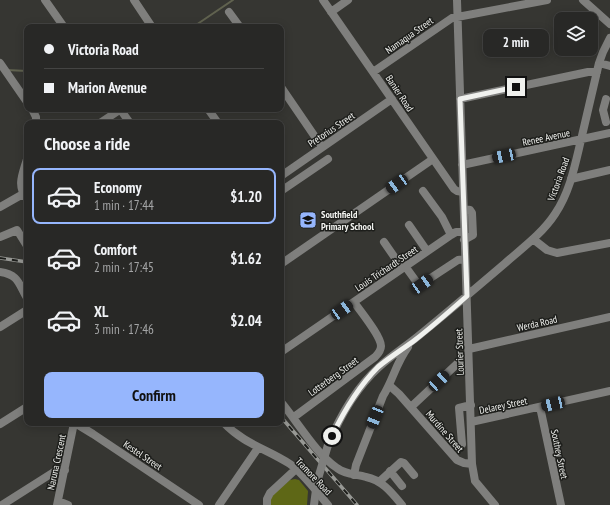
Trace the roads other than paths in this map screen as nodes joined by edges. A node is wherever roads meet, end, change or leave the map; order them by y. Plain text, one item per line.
1 (45, 0) edge
2 (134, 0) edge
3 (323, 0) edge
4 (348, 0) edge
5 (457, 0) edge
6 (547, 0) edge
7 (583, 0) edge
8 (229, 12) dead end
9 (331, 12) junction
10 (457, 16) junction
11 (62, 24) edge
12 (150, 24) edge
13 (238, 24) edge
14 (610, 24) edge
15 (610, 38) edge
16 (599, 63) junction
17 (1, 64) edge
18 (610, 66) edge
19 (373, 72) junction
20 (597, 72) junction
21 (0, 78) edge
22 (10, 78) junction
23 (284, 91) edge
24 (591, 97) junction
25 (24, 98) edge
26 (392, 99) junction
27 (460, 99) junction
28 (608, 99) edge
29 (116, 112) edge
30 (104, 120) edge
31 (606, 122) dead end
32 (610, 133) edge
33 (581, 140) junction
34 (322, 147) junction
35 (312, 154) junction
36 (328, 159) dead end
37 (433, 159) junction
38 (320, 164) junction
39 (462, 165) junction
40 (24, 169) edge
41 (610, 170) edge
42 (284, 174) edge
43 (571, 179) junction
44 (284, 189) edge
45 (423, 191) dead end
46 (463, 192) junction
47 (24, 194) edge
48 (24, 197) edge
49 (0, 207) edge
50 (409, 225) dead end
51 (451, 235) junction
52 (464, 236) junction
53 (0, 237) edge
54 (533, 238) junction
55 (24, 241) edge
56 (384, 242) dead end
57 (610, 243) edge
58 (427, 251) junction
59 (465, 258) junction
60 (284, 262) edge
61 (404, 267) junction
62 (0, 272) edge
63 (24, 293) edge
64 (467, 296) junction
65 (354, 302) junction
66 (24, 312) edge
67 (610, 317) edge
68 (0, 327) edge
69 (415, 340) junction
70 (284, 347) edge
71 (469, 349) junction
72 (458, 363) dead end
73 (390, 386) junction
74 (610, 393) edge
75 (284, 405) edge
76 (471, 405) junction
77 (410, 407) junction
78 (540, 407) junction
79 (24, 408) edge
80 (294, 417) junction
81 (471, 422) junction
82 (0, 424) edge
83 (73, 426) edge
84 (79, 426) edge
85 (227, 426) edge
86 (462, 444) dead end
87 (258, 448) junction
88 (472, 464) junction
89 (296, 469) junction
90 (65, 470) junction
91 (390, 472) junction
92 (354, 475) junction
93 (414, 475) dead end
94 (379, 482) junction
95 (402, 486) dead end
96 (58, 503) edge
97 (2, 505) edge
98 (68, 505) edge
99 (199, 505) edge
100 (219, 505) edge
101 (268, 505) edge
102 (314, 505) edge
103 (328, 505) edge
104 (402, 505) edge
105 (495, 505) edge
106 (561, 505) edge

1 - 11 street
2 - 12 street
3 - 9 street, Banier Road
4 - 9 street
5 - 10 street
6 - 10 street, Namaqua Street
7 - 14 street
8 - 13 street
9 - 19 street, Banier Road
10 - 19 street, Namaqua Street
10 - 27 street
15 - 16 street, Victoria Road
16 - 18 street
16 - 20 street, Victoria Road
17 - 22 street
19 - 26 street, Banier Road
20 - 24 street, Victoria Road
20 - 27 street
21 - 22 street
22 - 25 street
23 - 34 street
24 - 28 street
24 - 33 street, Victoria Road
26 - 34 street, Pretorius Street
26 - 37 street, Banier Road
27 - 39 street
28 - 31 street
29 - 30 street
32 - 33 street, Renee Avenue
33 - 39 street, Renee Avenue
33 - 43 street, Victoria Road
34 - 35 street, Pretorius Street
35 - 38 street
35 - 42 street, Pretorius Street
36 - 38 street
37 - 46 street, Banier Road
37 - 60 street
38 - 44 street
39 - 46 street
40 - 47 street
41 - 43 street
43 - 54 street, Victoria Road
45 - 51 street
46 - 52 street
48 - 49 street
50 - 58 street
51 - 52 street, Louis Trichardt Street
51 - 58 street, Louis Trichardt Street
52 - 59 street, Lourier Street
53 - 55 street
54 - 57 street
54 - 64 street, Victoria Road
56 - 61 street
58 - 61 street, Louis Trichardt Street
59 - 61 street
59 - 64 street, Lourier Street
61 - 65 street, Louis Trichardt Street
62 - 63 street
64 - 69 street, Victoria Road
64 - 71 street, Lourier Street
65 - 70 street, Louis Trichardt Street
65 - 80 street, Lotterberg Street
66 - 68 street
67 - 71 street, Werda Road
69 - 73 street, Victoria Road
69 - 102 street, Victoria Road, bridge
71 - 76 street, Lourier Street
72 - 77 street
73 - 77 street, Murdine Street
73 - 92 street, Victoria Road
74 - 78 street, Delarey Street
75 - 80 street
76 - 81 street, Lourier Street
76 - 86 street
77 - 88 street, Murdine Street
78 - 81 street, Delarey Street
78 - 106 street, Southey Street
79 - 82 street
80 - 92 street
81 - 88 street, Lourier Street
83 - 90 street, Naruna Crescent
84 - 99 street, Kestel Street
85 - 87 street, Tramore Road
87 - 89 street, Tramore Road
87 - 100 street
88 - 105 street
89 - 101 street
89 - 103 street, Tramore Road
90 - 96 street, Naruna Crescent
90 - 97 street
91 - 93 street
91 - 94 street
91 - 95 street
92 - 94 street
94 - 104 street
96 - 98 street

